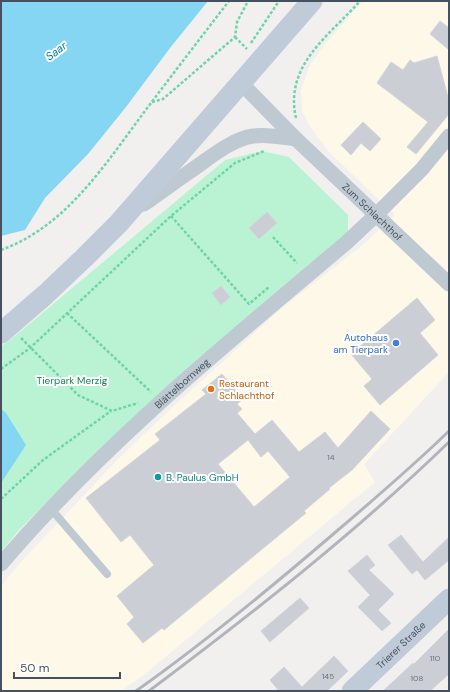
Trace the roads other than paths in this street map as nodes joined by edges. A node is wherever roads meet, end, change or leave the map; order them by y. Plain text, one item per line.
1 (312, 1) edge
2 (241, 83) junction
3 (449, 136) edge
4 (296, 139) junction
5 (376, 216) junction
6 (119, 223) junction
7 (449, 284) edge
8 (6, 329) edge
9 (51, 509) junction
10 (1, 564) edge
11 (107, 574) dead end
12 (449, 599) edge
13 (352, 691) edge

1 - 2 main road
2 - 4 street, Zum Schlachthof
2 - 6 main road
3 - 5 street, Blättelbornweg
4 - 5 street, Zum Schlachthof
4 - 6 street
5 - 7 street, Zum Schlachthof
5 - 9 street, Blättelbornweg
6 - 8 main road
9 - 10 street, Blättelbornweg
9 - 11 lane
12 - 13 main road, Trierer Straße

